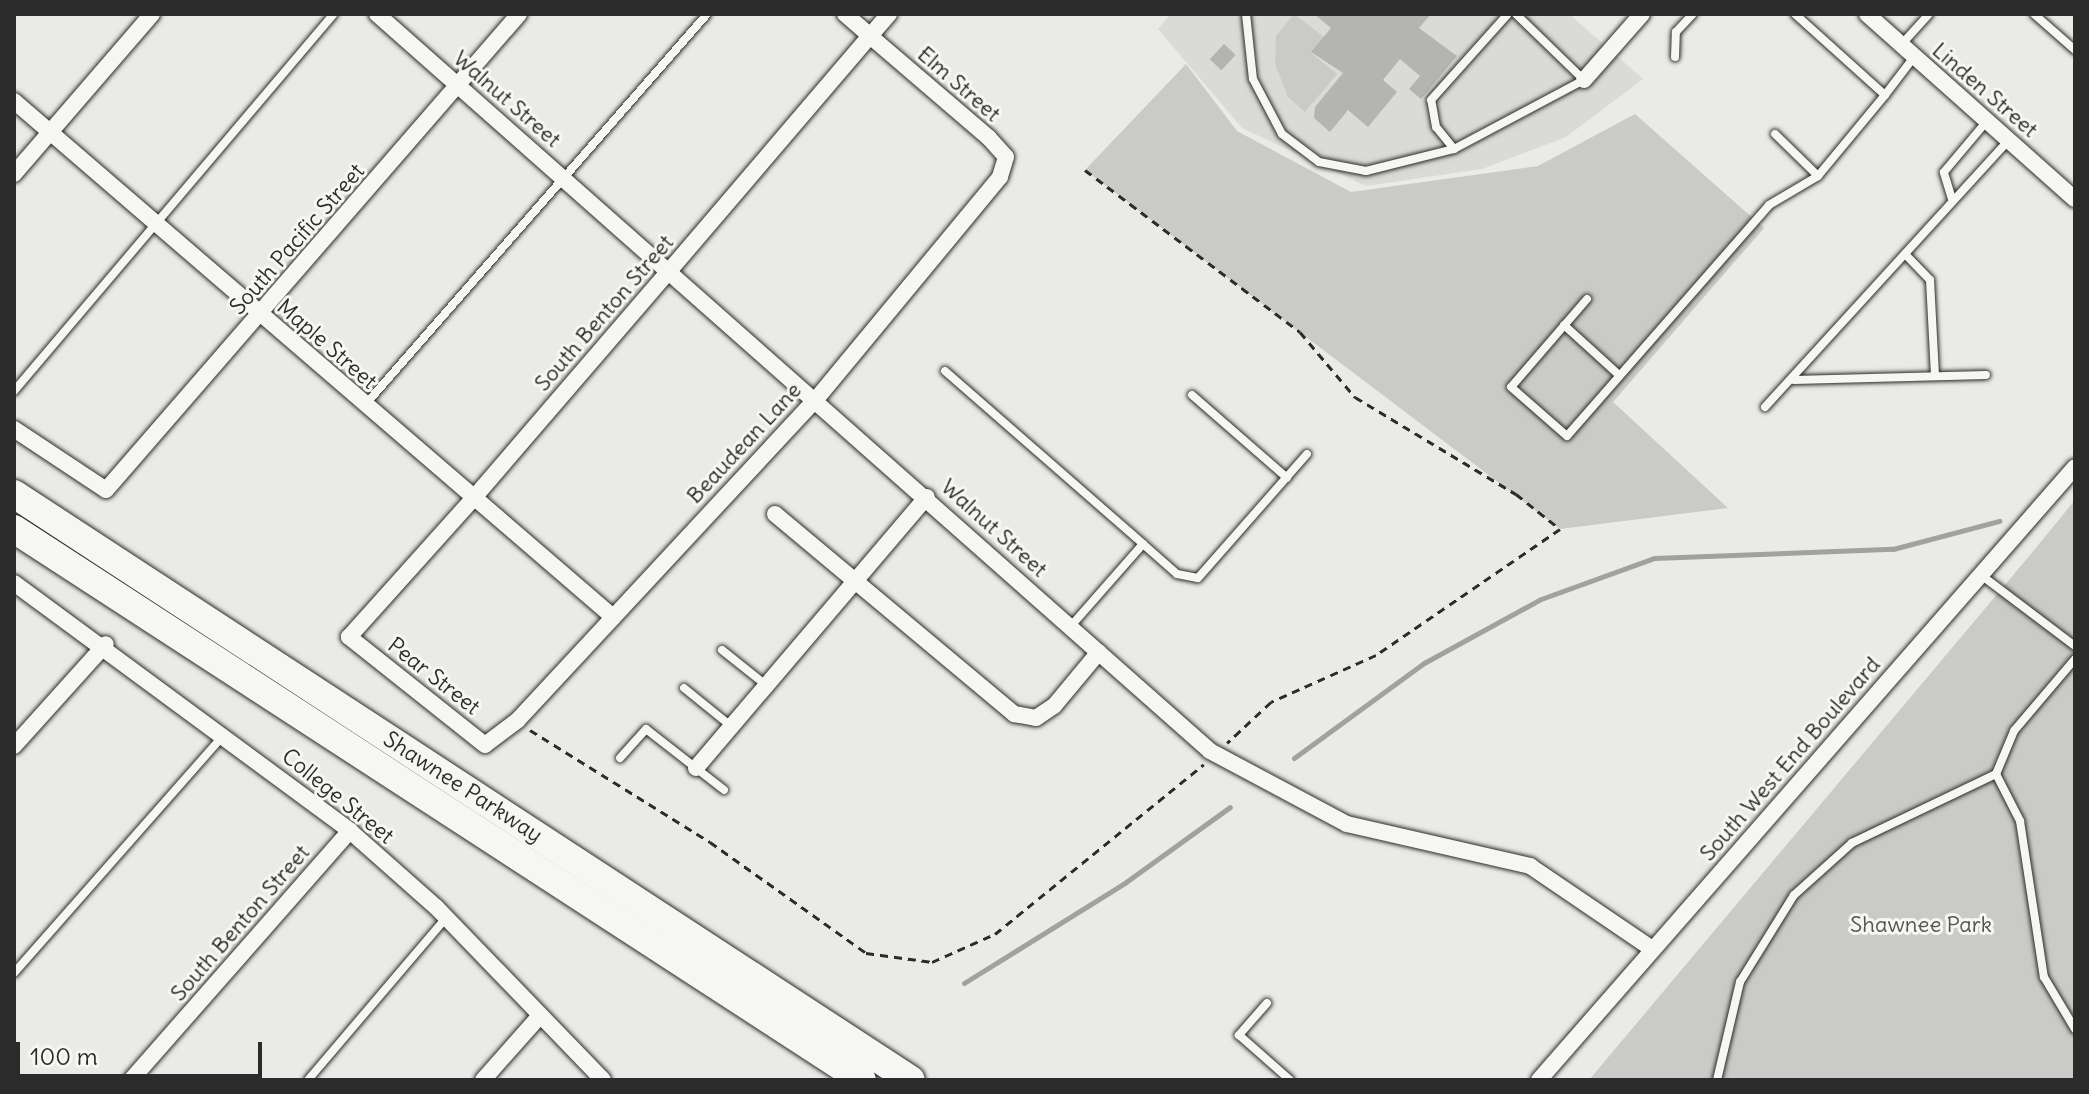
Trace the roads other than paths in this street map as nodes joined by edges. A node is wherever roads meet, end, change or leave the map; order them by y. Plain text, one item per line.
1 (152, 14) edge
2 (334, 14) edge
3 (377, 14) edge
4 (519, 14) edge
5 (707, 14) edge
6 (845, 14) edge
7 (889, 14) edge
8 (1246, 14) edge
9 (1508, 14) edge
10 (1516, 14) edge
11 (1642, 14) edge
12 (1693, 14) edge
13 (1795, 14) edge
14 (1867, 14) edge
15 (1929, 14) edge
16 (2034, 14) edge
17 (870, 36) junction
18 (1901, 45) junction
19 (2075, 50) edge
20 (1675, 57) dead end
21 (1914, 57) junction
22 (1584, 80) junction
23 (458, 85) junction
24 (1885, 95) junction
25 (14, 101) edge
26 (1987, 121) junction
27 (50, 132) junction
28 (1775, 134) dead end
29 (2009, 140) junction
30 (1454, 149) junction
31 (1006, 157) joint
32 (14, 174) edge
33 (1818, 176) junction
34 (564, 178) junction
35 (1952, 199) junction
36 (2075, 199) edge
37 (154, 222) junction
38 (1905, 254) junction
39 (670, 270) junction
40 (1587, 299) dead end
41 (260, 315) junction
42 (1564, 325) junction
43 (945, 371) dead end
44 (1619, 375) junction
45 (1986, 375) dead end
46 (1935, 376) junction
47 (1794, 380) junction
48 (14, 391) edge
49 (1192, 395) dead end
50 (817, 398) junction
51 (364, 406) junction
52 (1765, 407) dead end
53 (14, 429) edge
54 (1307, 454) dead end
55 (2075, 467) edge
56 (1287, 478) junction
57 (14, 494) edge
58 (927, 497) junction
59 (472, 500) junction
60 (775, 514) dead end
61 (14, 529) edge
62 (1143, 544) junction
63 (1981, 575) junction
64 (14, 583) edge
65 (854, 583) junction
66 (613, 617) junction
67 (1070, 627) junction
68 (349, 637) joint
69 (106, 644) junction
70 (2075, 646) edge
71 (722, 650) dead end
72 (1099, 652) junction
73 (2075, 659) edge
74 (766, 686) junction
75 (684, 688) dead end
76 (732, 726) junction
77 (224, 734) junction
78 (493, 744) joint
79 (14, 746) edge
80 (620, 758) dead end
81 (696, 768) junction
82 (1996, 774) junction
83 (724, 790) dead end
84 (350, 831) junction
85 (446, 918) junction
86 (1652, 949) junction
87 (14, 973) edge
88 (1267, 1003) dead end
89 (537, 1019) junction
90 (2075, 1029) edge
91 (131, 1080) edge
92 (308, 1080) edge
93 (483, 1080) edge
94 (603, 1080) edge
95 (862, 1080) edge
96 (911, 1080) edge
97 (1290, 1080) edge
98 (1539, 1080) edge
99 (1717, 1080) edge

1 - 27 street
2 - 37 lane
3 - 23 street, Walnut Street
4 - 23 street, South Pacific Street
5 - 34 lane
6 - 17 street, Elm Street
7 - 17 street, South Benton Street
8 - 30 lane
9 - 30 lane
10 - 22 lane
11 - 22 street
12 - 20 lane
13 - 24 lane
14 - 18 street, Linden Street
15 - 18 lane
16 - 19 lane
17 - 31 street, Elm Street
17 - 39 street, South Benton Street
18 - 21 street, Linden Street
21 - 24 lane
21 - 26 street, Linden Street
22 - 30 lane
23 - 34 street, Walnut Street
23 - 41 street, South Pacific Street
24 - 33 lane
25 - 27 street, Maple Street
26 - 29 street, Linden Street
26 - 35 lane
27 - 32 street
27 - 37 street, Maple Street
28 - 33 lane
29 - 35 lane
29 - 36 street, Linden Street
31 - 50 street, Beaudean Lane
33 - 44 lane
34 - 39 street, Walnut Street
34 - 51 lane
35 - 38 lane
37 - 41 street, Maple Street
37 - 48 lane
38 - 46 lane
38 - 47 lane
39 - 50 street, Walnut Street
39 - 59 street, South Benton Street
40 - 42 lane
41 - 51 street, Maple Street
41 - 53 street, South Pacific Street
42 - 44 lane
42 - 44 lane
43 - 62 lane
45 - 46 lane
46 - 47 lane
47 - 52 lane
49 - 56 lane
50 - 58 street, Walnut Street
50 - 66 street, Beaudean Lane
51 - 59 street, Maple Street
54 - 56 lane
55 - 63 street, South West End Boulevard
56 - 62 lane
57 - 96 highway, Shawnee Parkway
58 - 65 street
58 - 67 street, Walnut Street
59 - 66 street, Maple Street
59 - 68 street, South Benton Street
60 - 65 street
61 - 95 highway, Shawnee Parkway
62 - 67 lane
63 - 70 lane
63 - 86 street, South West End Boulevard
64 - 69 street, College Street
65 - 72 street
65 - 74 street
66 - 78 street, Beaudean Lane
67 - 72 street, Walnut Street
68 - 78 street, Pear Street
69 - 77 street, College Street
69 - 79 street
71 - 74 lane
72 - 86 street, Walnut Street
73 - 82 lane
74 - 76 street
75 - 76 lane
76 - 81 street
77 - 84 street, College Street
77 - 87 lane
80 - 81 lane
81 - 83 lane
82 - 90 lane
82 - 99 lane
84 - 85 street, College Street
84 - 91 street, South Benton Street
85 - 89 street, College Street
85 - 92 lane
86 - 98 street, South West End Boulevard
88 - 97 lane
89 - 93 street
89 - 94 street, College Street

